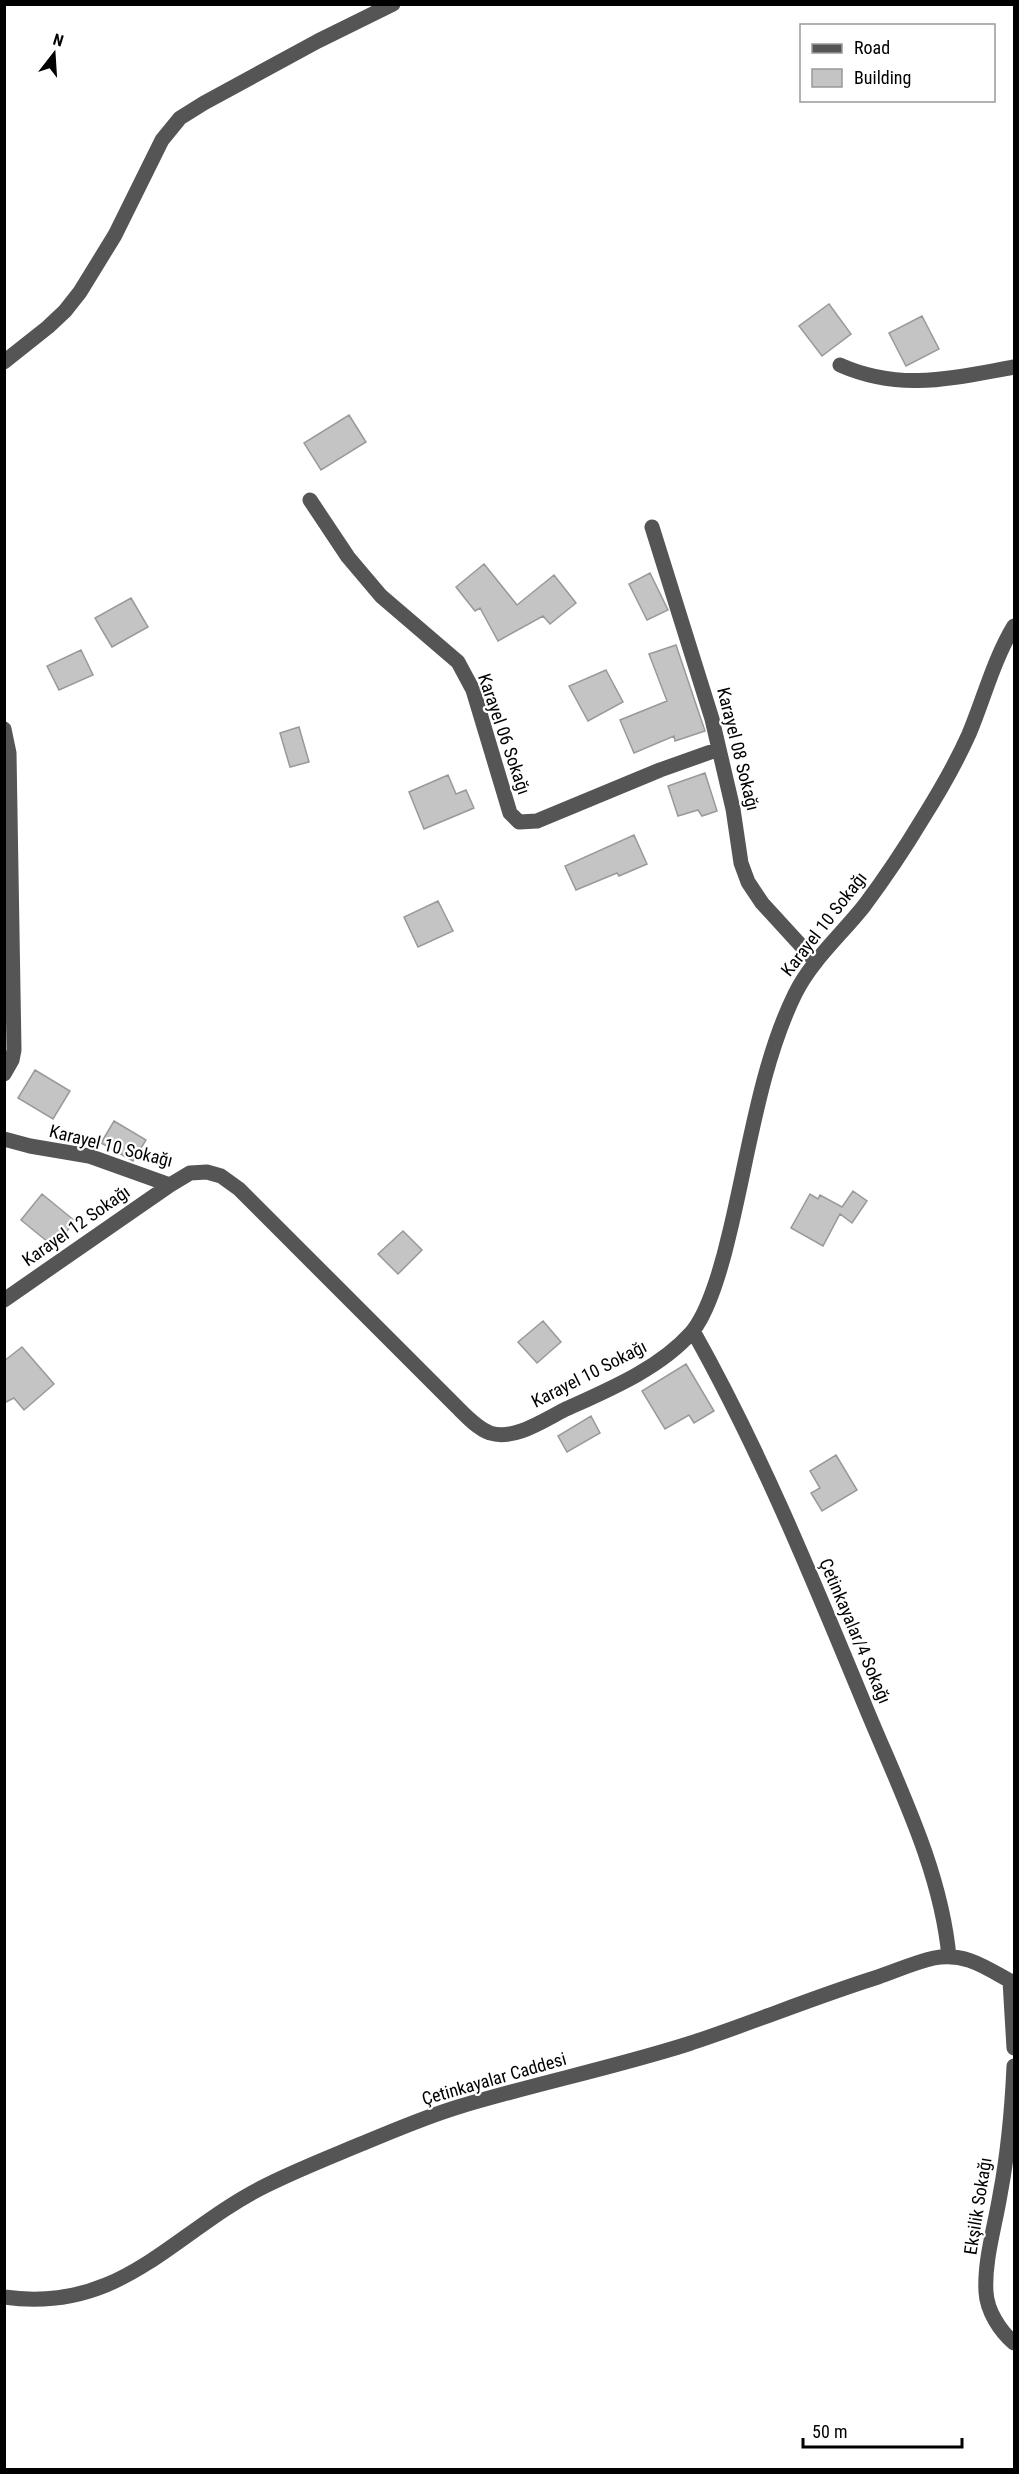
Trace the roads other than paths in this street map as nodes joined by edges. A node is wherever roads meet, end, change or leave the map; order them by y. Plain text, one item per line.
1 (393, 4) edge
2 (4, 362) edge
3 (840, 365) dead end
4 (1014, 367) edge
5 (310, 500) dead end
6 (652, 526) dead end
7 (1014, 626) edge
8 (4, 729) edge
9 (719, 749) junction
10 (816, 962) junction
11 (4, 1074) edge
12 (4, 1139) edge
13 (170, 1185) junction
14 (4, 1300) edge
15 (693, 1331) junction
16 (949, 1957) junction
17 (1012, 1981) edge
18 (1014, 2048) edge
19 (1014, 2066) edge
20 (4, 2297) edge
21 (1014, 2343) edge

1 - 2 street
3 - 4 street
5 - 9 street, Karayel 06 Sokağı
6 - 9 street, Karayel 08 Sokağı
7 - 10 street, Karayel 10 Sokağı
8 - 11 street
9 - 10 street, Karayel 08 Sokağı
10 - 15 street, Karayel 10 Sokağı
12 - 13 street, Karayel 10 Sokağı
13 - 14 street, Karayel 12 Sokağı
13 - 15 street, Karayel 10 Sokağı
15 - 16 street, Çetinkayalar/4 Sokağı
16 - 17 street, Çetinkayalar Caddesi
16 - 20 street, Çetinkayalar Caddesi
17 - 18 street
19 - 21 street, Ekşilik Sokağı

